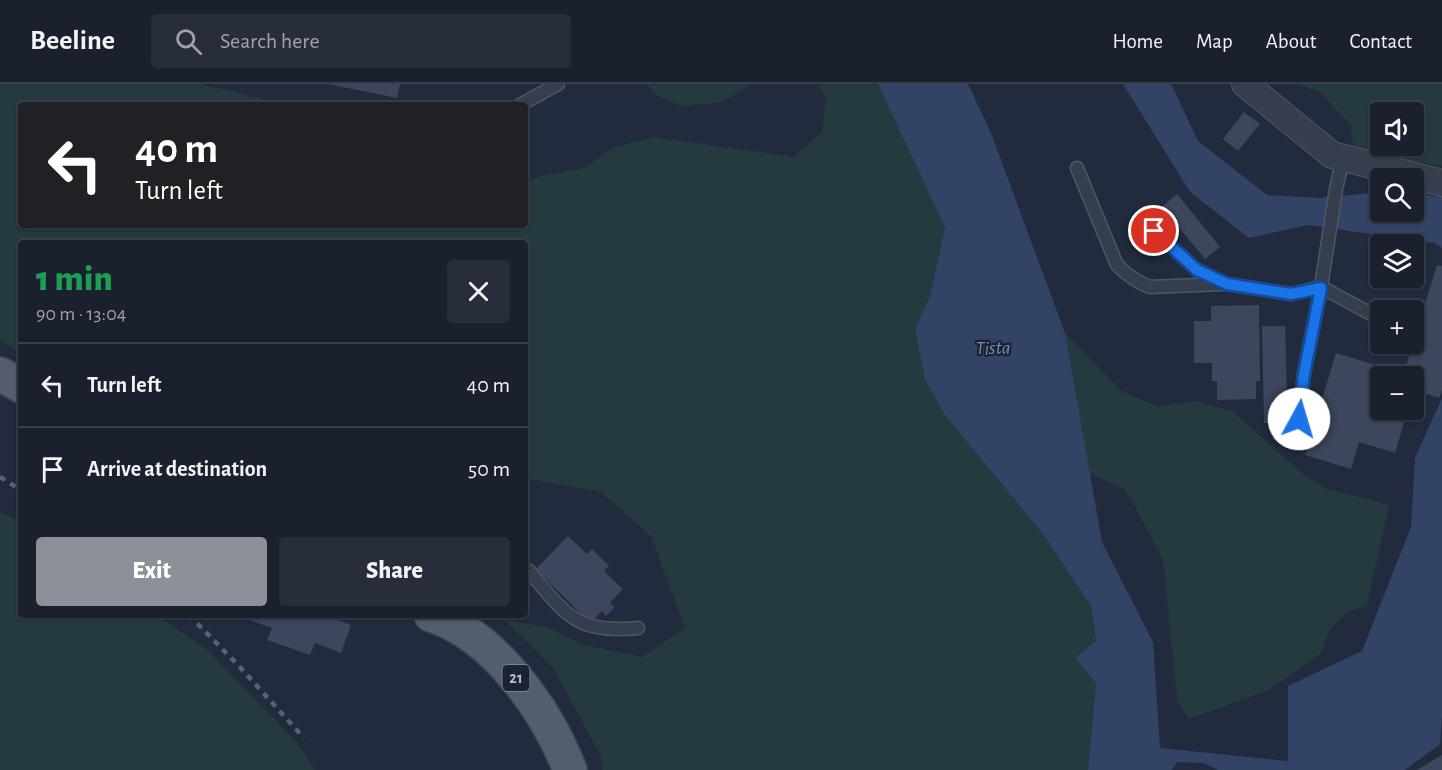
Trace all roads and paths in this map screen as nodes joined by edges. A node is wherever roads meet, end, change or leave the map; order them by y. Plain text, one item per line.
1 (558, 84) edge
2 (1245, 84) edge
3 (525, 102) edge
4 (1343, 158) junction
5 (1077, 168) dead end
6 (1442, 183) edge
7 (1154, 231) dead end
8 (1227, 284) junction
9 (1321, 288) junction
10 (1370, 313) edge
11 (0, 374) edge
12 (18, 384) edge
13 (1299, 419) dead end
14 (528, 570) edge
15 (440, 618) edge
16 (638, 628) dead end
17 (570, 770) edge

1 - 3 lane
2 - 4 street
4 - 6 street
4 - 9 lane
5 - 8 lane
7 - 8 lane
8 - 9 lane
9 - 10 lane
9 - 13 lane
11 - 12 main road
14 - 16 lane
15 - 17 main road, 21

